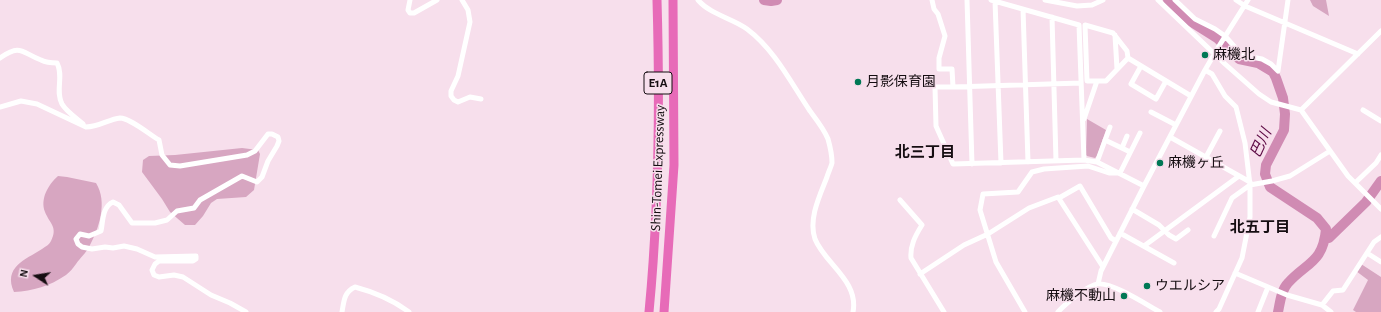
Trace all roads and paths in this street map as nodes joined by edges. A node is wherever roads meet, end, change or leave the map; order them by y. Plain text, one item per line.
1 (410, 0) edge
2 (437, 0) edge
3 (462, 0) edge
4 (657, 0) edge
5 (673, 0) edge
6 (698, 0) edge
7 (932, 0) edge
8 (967, 0) edge
9 (1045, 0) edge
10 (1103, 0) edge
11 (1158, 0) edge
12 (1175, 0) edge
13 (1236, 0) edge
14 (1248, 0) edge
15 (1288, 0) edge
16 (993, 1) edge
17 (1245, 6) junction
18 (1023, 9) junction
19 (1052, 17) junction
20 (1285, 23) junction
21 (1381, 31) edge
22 (1115, 35) junction
23 (1225, 36) junction
24 (1214, 54) junction
25 (1358, 54) junction
26 (0, 58) edge
27 (1128, 58) junction
28 (1140, 66) junction
29 (1117, 69) junction
30 (1205, 70) junction
31 (1097, 81) junction
32 (1166, 81) junction
33 (1081, 83) junction
34 (1026, 84) junction
35 (1054, 84) junction
36 (998, 85) junction
37 (970, 86) junction
38 (953, 87) junction
39 (1192, 96) junction
40 (481, 99) dead end
41 (0, 107) edge
42 (1300, 110) junction
43 (1364, 110) dead end
44 (1151, 112) dead end
45 (1381, 121) edge
46 (1083, 122) junction
47 (1176, 125) junction
48 (86, 127) junction
49 (1110, 127) dead end
50 (1220, 131) dead end
51 (1140, 133) dead end
52 (1127, 136) dead end
53 (1170, 137) junction
54 (1105, 140) junction
55 (1122, 148) junction
56 (1128, 150) dead end
57 (1330, 150) junction
58 (1381, 155) edge
59 (1206, 157) junction
60 (1084, 160) junction
61 (1056, 161) junction
62 (1028, 162) junction
63 (1097, 162) junction
64 (1001, 163) junction
65 (972, 164) junction
66 (1120, 173) junction
67 (1239, 176) junction
68 (1250, 183) junction
69 (1355, 183) junction
70 (1144, 186) junction
71 (1059, 198) junction
72 (900, 200) dead end
73 (1132, 209) junction
74 (1381, 209) edge
75 (1164, 230) junction
76 (1188, 230) dead end
77 (1120, 233) junction
78 (988, 234) junction
79 (1214, 236) dead end
80 (1381, 237) edge
81 (1116, 241) junction
82 (1144, 246) junction
83 (1367, 253) junction
84 (1381, 262) edge
85 (1174, 264) dead end
86 (1103, 267) junction
87 (1235, 273) junction
88 (920, 274) junction
89 (1098, 284) junction
90 (1268, 287) junction
91 (1322, 305) junction
92 (246, 312) edge
93 (342, 312) edge
94 (409, 312) edge
95 (648, 312) edge
96 (664, 312) edge
97 (853, 312) edge
98 (944, 312) edge
99 (1025, 312) edge
100 (1058, 312) edge
101 (1160, 312) edge
102 (1216, 312) edge
103 (1258, 312) edge
104 (1331, 312) edge

1 - 2 street
3 - 40 street
4 - 95 highway, Shin-Tomei Expressway / E1A
5 - 96 highway, Shin-Tomei Expressway / E1A
6 - 97 street
7 - 38 street
8 - 37 street
9 - 10 street
11 - 24 street
12 - 23 street
13 - 17 street
14 - 17 street
15 - 20 street
16 - 18 street
16 - 36 street
17 - 20 street
17 - 23 street
18 - 19 street
18 - 34 street
19 - 33 street
19 - 35 street
20 - 23 street
20 - 25 street
21 - 25 street
22 - 27 street
22 - 29 street
22 - 31 street
23 - 24 street
24 - 30 street
24 - 42 street
25 - 42 street
26 - 48 street
27 - 28 street
27 - 29 street
28 - 32 street
28 - 32 street
29 - 31 street
30 - 39 street
30 - 68 street
31 - 46 street
32 - 39 street
33 - 35 street
33 - 46 street
34 - 35 street
34 - 36 street
34 - 62 street
35 - 61 street
36 - 37 street
36 - 64 street
37 - 38 street
37 - 65 street
38 - 65 street
39 - 47 street
41 - 48 street
42 - 57 street
43 - 45 street
44 - 47 street
46 - 60 street
47 - 53 street
48 - 92 street
49 - 54 street
50 - 59 street
51 - 66 street
52 - 55 street
53 - 59 street
53 - 70 street
54 - 55 street
54 - 63 street
55 - 56 street
57 - 68 street
57 - 69 street
58 - 69 street
59 - 67 street
60 - 61 street
60 - 63 street
61 - 62 street
62 - 64 street
63 - 66 street
64 - 65 street
66 - 70 street
66 - 78 street
67 - 68 street
67 - 75 street
68 - 79 street
68 - 87 street
69 - 74 street
70 - 73 street
71 - 78 street
71 - 81 street
71 - 86 street
72 - 88 street
73 - 75 street
73 - 77 street
75 - 76 street
75 - 82 street
77 - 81 street
77 - 82 street
78 - 88 street
78 - 99 street
80 - 83 street
81 - 86 street
82 - 85 street
83 - 84 street
83 - 91 street
86 - 89 street
87 - 90 street
87 - 102 street
88 - 98 street
89 - 100 street
89 - 101 street
90 - 91 street
90 - 103 street
91 - 104 street
93 - 94 street

